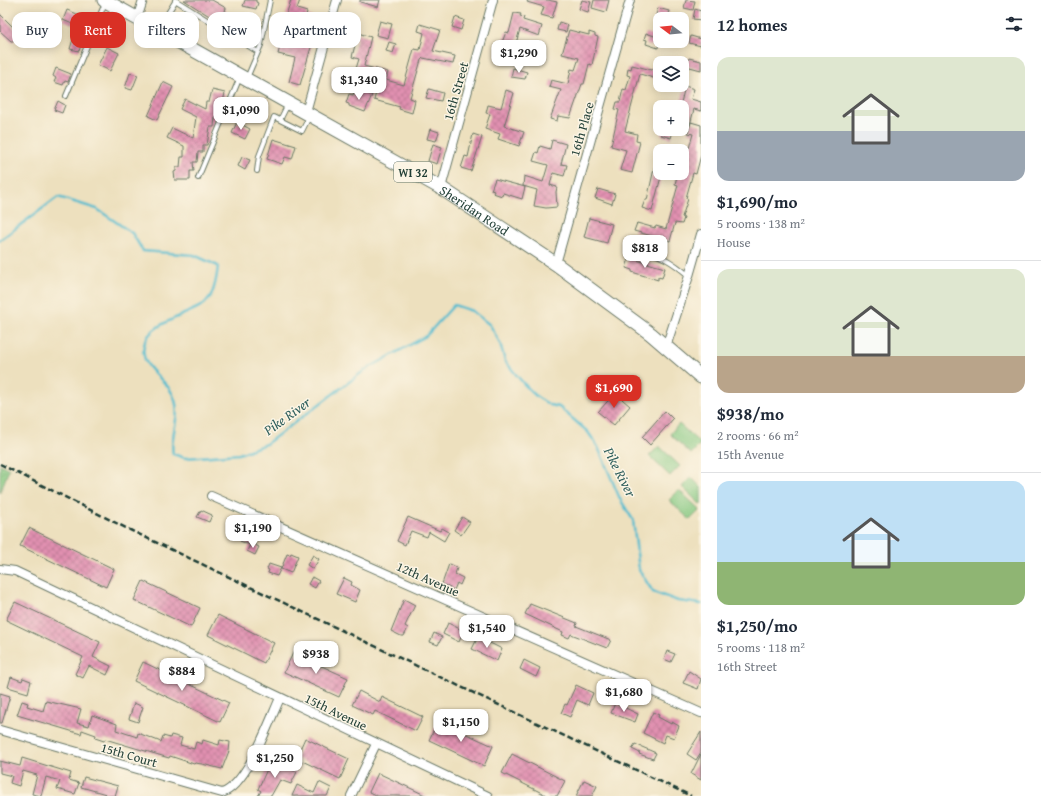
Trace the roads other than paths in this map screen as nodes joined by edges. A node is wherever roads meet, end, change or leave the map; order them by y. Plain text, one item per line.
1 (105, 0) edge
2 (143, 0) edge
3 (175, 0) edge
4 (270, 0) edge
5 (337, 0) edge
6 (493, 0) edge
7 (630, 0) edge
8 (139, 12) edge
9 (168, 12) edge
10 (134, 17) edge
11 (191, 48) edge
12 (258, 52) junction
13 (244, 77) junction
14 (66, 96) dead end
15 (289, 102) junction
16 (308, 113) junction
17 (280, 120) junction
18 (257, 171) dead end
19 (198, 178) dead end
20 (441, 188) junction
21 (701, 234) edge
22 (637, 248) dead end
23 (556, 264) junction
24 (690, 276) junction
25 (666, 346) junction
26 (701, 377) edge
27 (211, 496) dead end
28 (0, 569) edge
29 (280, 698) junction
30 (701, 713) edge
31 (0, 730) edge
32 (376, 744) junction
33 (471, 792) edge
34 (351, 796) edge
35 (488, 796) edge

1 - 10 main road, Sheridan Road / WI 32
1 - 14 lane
2 - 8 street
3 - 9 lane
3 - 12 lane
4 - 12 lane
5 - 16 street
6 - 20 street, 16th Street
7 - 23 street, 16th Place
11 - 13 main road, Sheridan Road / WI 32
12 - 13 lane
13 - 15 main road, Sheridan Road / WI 32
13 - 19 lane
15 - 16 main road, Sheridan Road / WI 32
15 - 17 lane
16 - 17 lane
16 - 20 main road, Sheridan Road / WI 32
17 - 18 lane
20 - 23 main road, Sheridan Road / WI 32
21 - 24 street
22 - 24 lane
23 - 25 main road, Sheridan Road / WI 32
24 - 25 street
25 - 26 main road, Sheridan Road / WI 32
27 - 30 street, 12th Avenue
28 - 29 street, 15th Avenue
29 - 31 street, 15th Court
29 - 32 street, 15th Avenue
32 - 33 street, 15th Avenue
32 - 34 street
33 - 35 street, 15th Avenue

